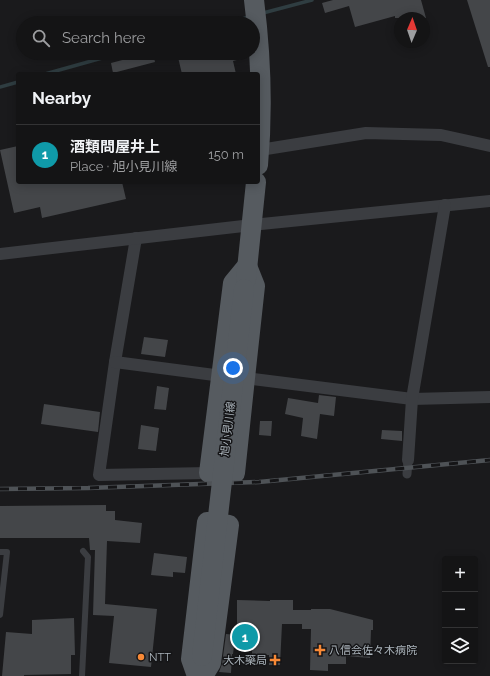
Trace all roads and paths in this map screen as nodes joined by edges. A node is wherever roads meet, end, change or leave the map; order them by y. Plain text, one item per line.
1 (259, 60) edge
2 (260, 139) edge
3 (490, 146) edge
4 (260, 157) edge
5 (256, 184) edge
6 (490, 201) edge
7 (445, 205) junction
8 (252, 225) junction
9 (136, 238) junction
10 (0, 254) edge
11 (247, 266) junction
12 (115, 362) junction
13 (222, 376) junction
14 (244, 378) junction
15 (490, 396) edge
16 (412, 399) junction
17 (408, 460) joint
18 (209, 473) junction
19 (407, 474) dead end
20 (83, 551) dead end
21 (0, 552) edge
22 (0, 615) edge
23 (82, 676) edge
24 (197, 676) edge
25 (200, 676) edge
26 (203, 676) edge

1 - 2 main road
3 - 4 street
5 - 8 main road, 旭小見川線
6 - 7 street
7 - 8 street
7 - 16 street
8 - 9 street
8 - 11 main road, 旭小見川線
9 - 10 street
9 - 12 street
11 - 13 main road
11 - 14 main road
11 - 25 main road, 旭小見川線, bridge
12 - 13 street
12 - 18 street
13 - 18 main road
14 - 16 street
14 - 18 main road
15 - 16 street
16 - 17 street
17 - 19 street
20 - 23 lane
21 - 22 lane
24 - 26 main road

